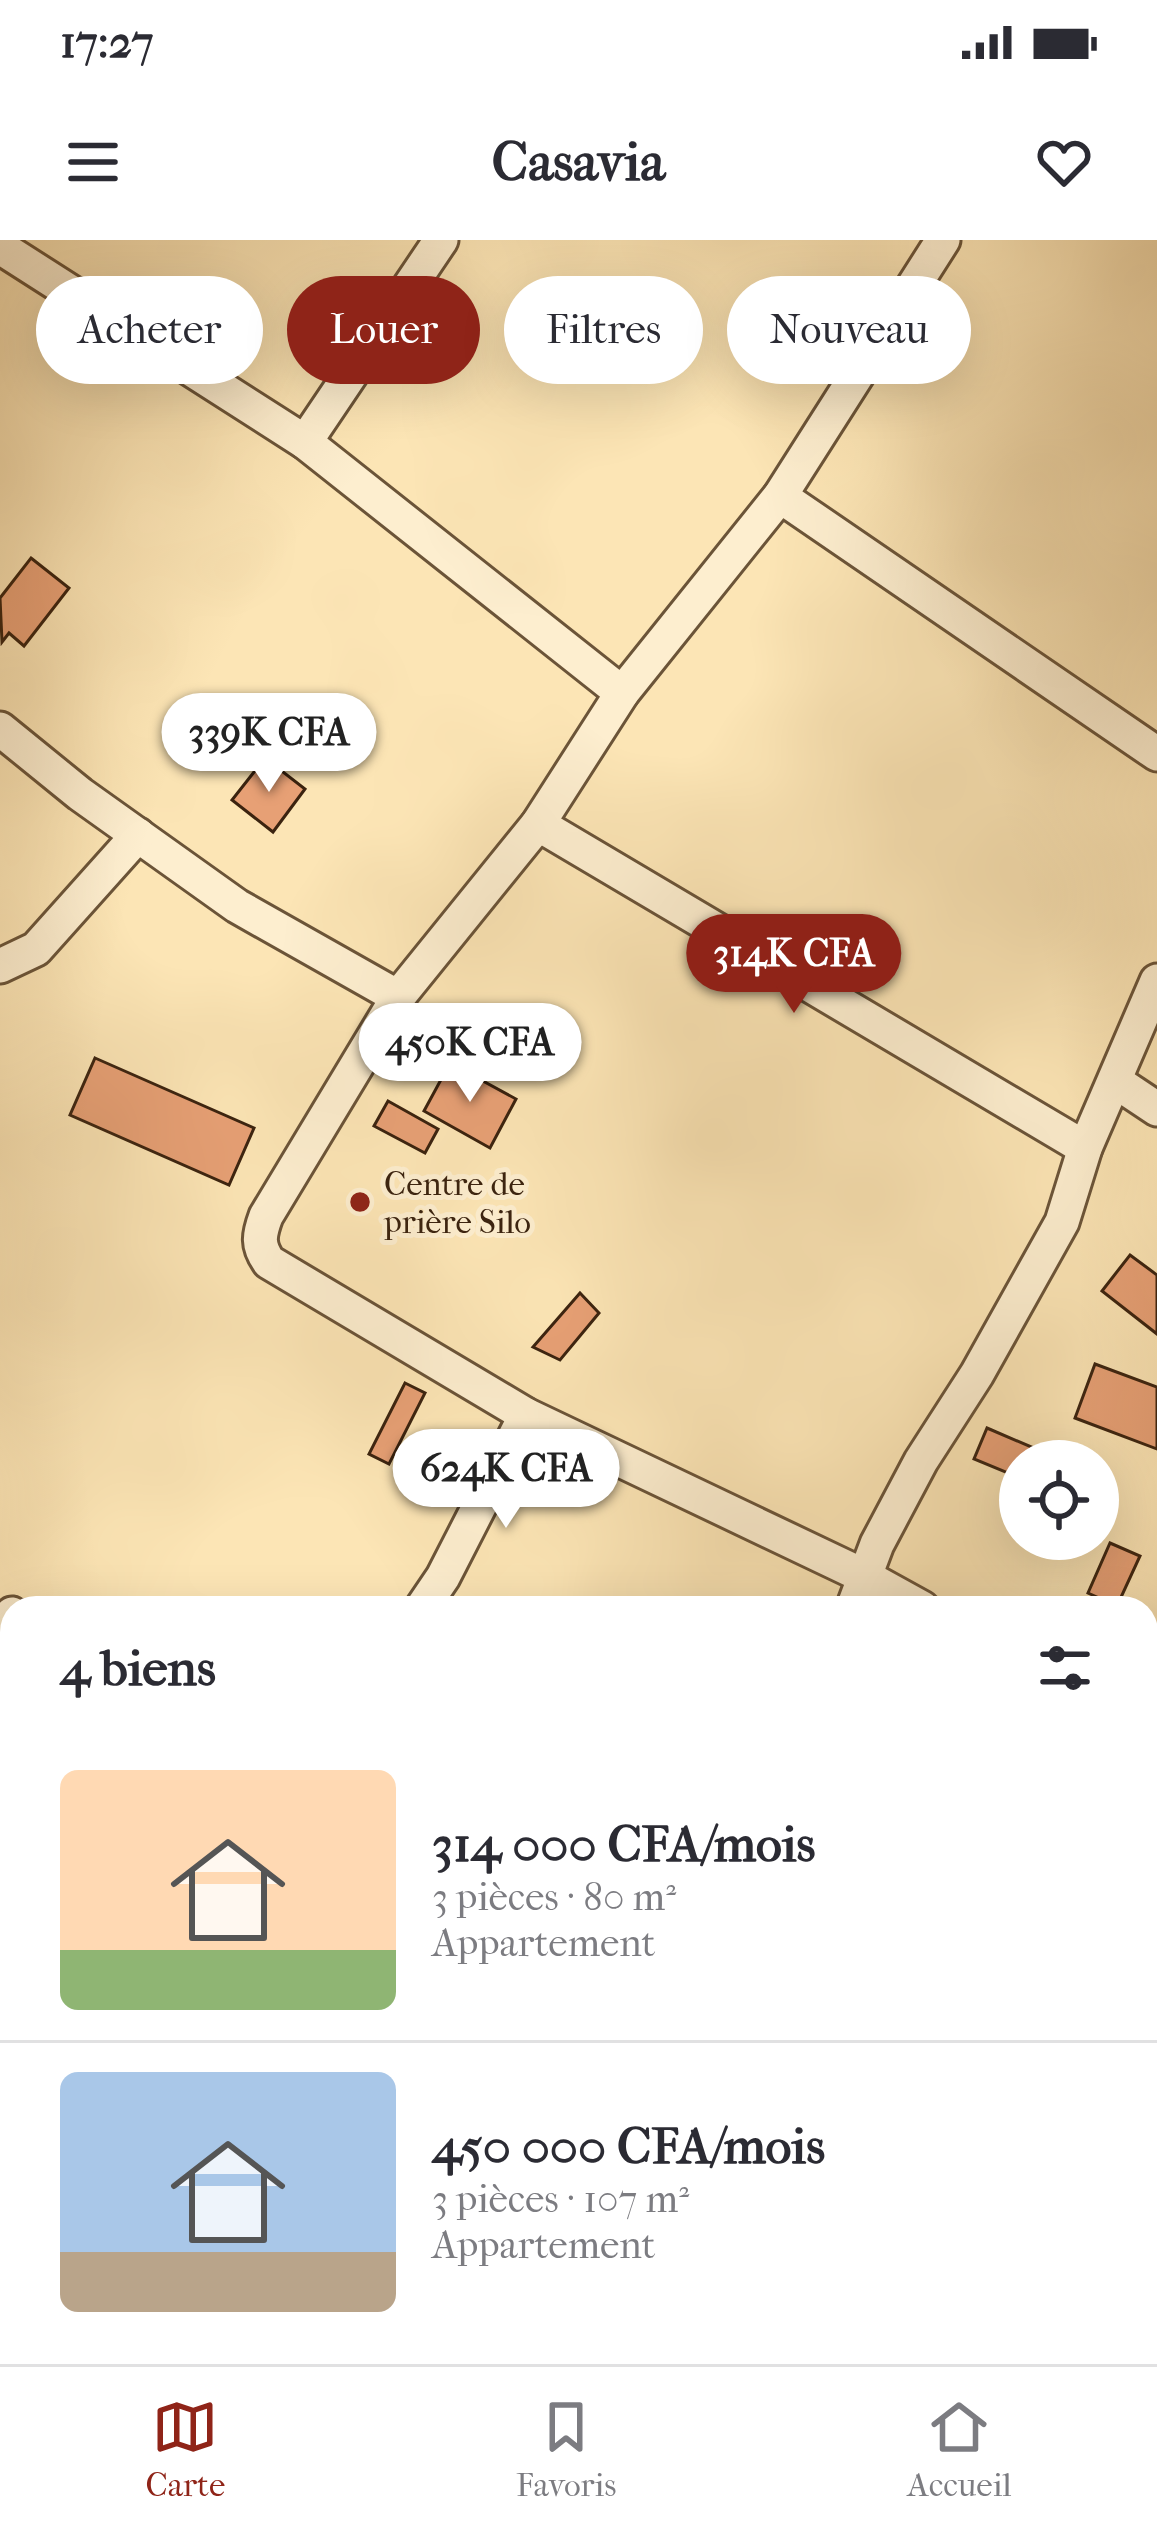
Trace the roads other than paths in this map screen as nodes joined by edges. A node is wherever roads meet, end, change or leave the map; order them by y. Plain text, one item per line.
1 (441, 240) edge
2 (944, 240) edge
3 (0, 247) edge
4 (305, 442) junction
5 (780, 496) junction
6 (622, 693) junction
7 (0, 729) edge
8 (1157, 754) edge
9 (538, 824) junction
10 (138, 835) junction
11 (0, 966) edge
12 (1157, 981) edge
13 (398, 997) junction
14 (1115, 1081) junction
15 (1157, 1109) edge
16 (1085, 1148) junction
17 (526, 1414) junction
18 (864, 1576) junction
19 (430, 1596) edge
20 (857, 1596) edge
21 (900, 1596) edge

1 - 4 street
2 - 5 street
3 - 4 street
4 - 6 street
5 - 6 street
5 - 8 street
6 - 9 street
7 - 10 street
9 - 13 street
9 - 16 street
10 - 11 street
10 - 13 street
12 - 14 street
13 - 17 street
14 - 15 street
14 - 16 street
16 - 18 street
17 - 18 street
17 - 19 street
18 - 20 street
18 - 21 street

